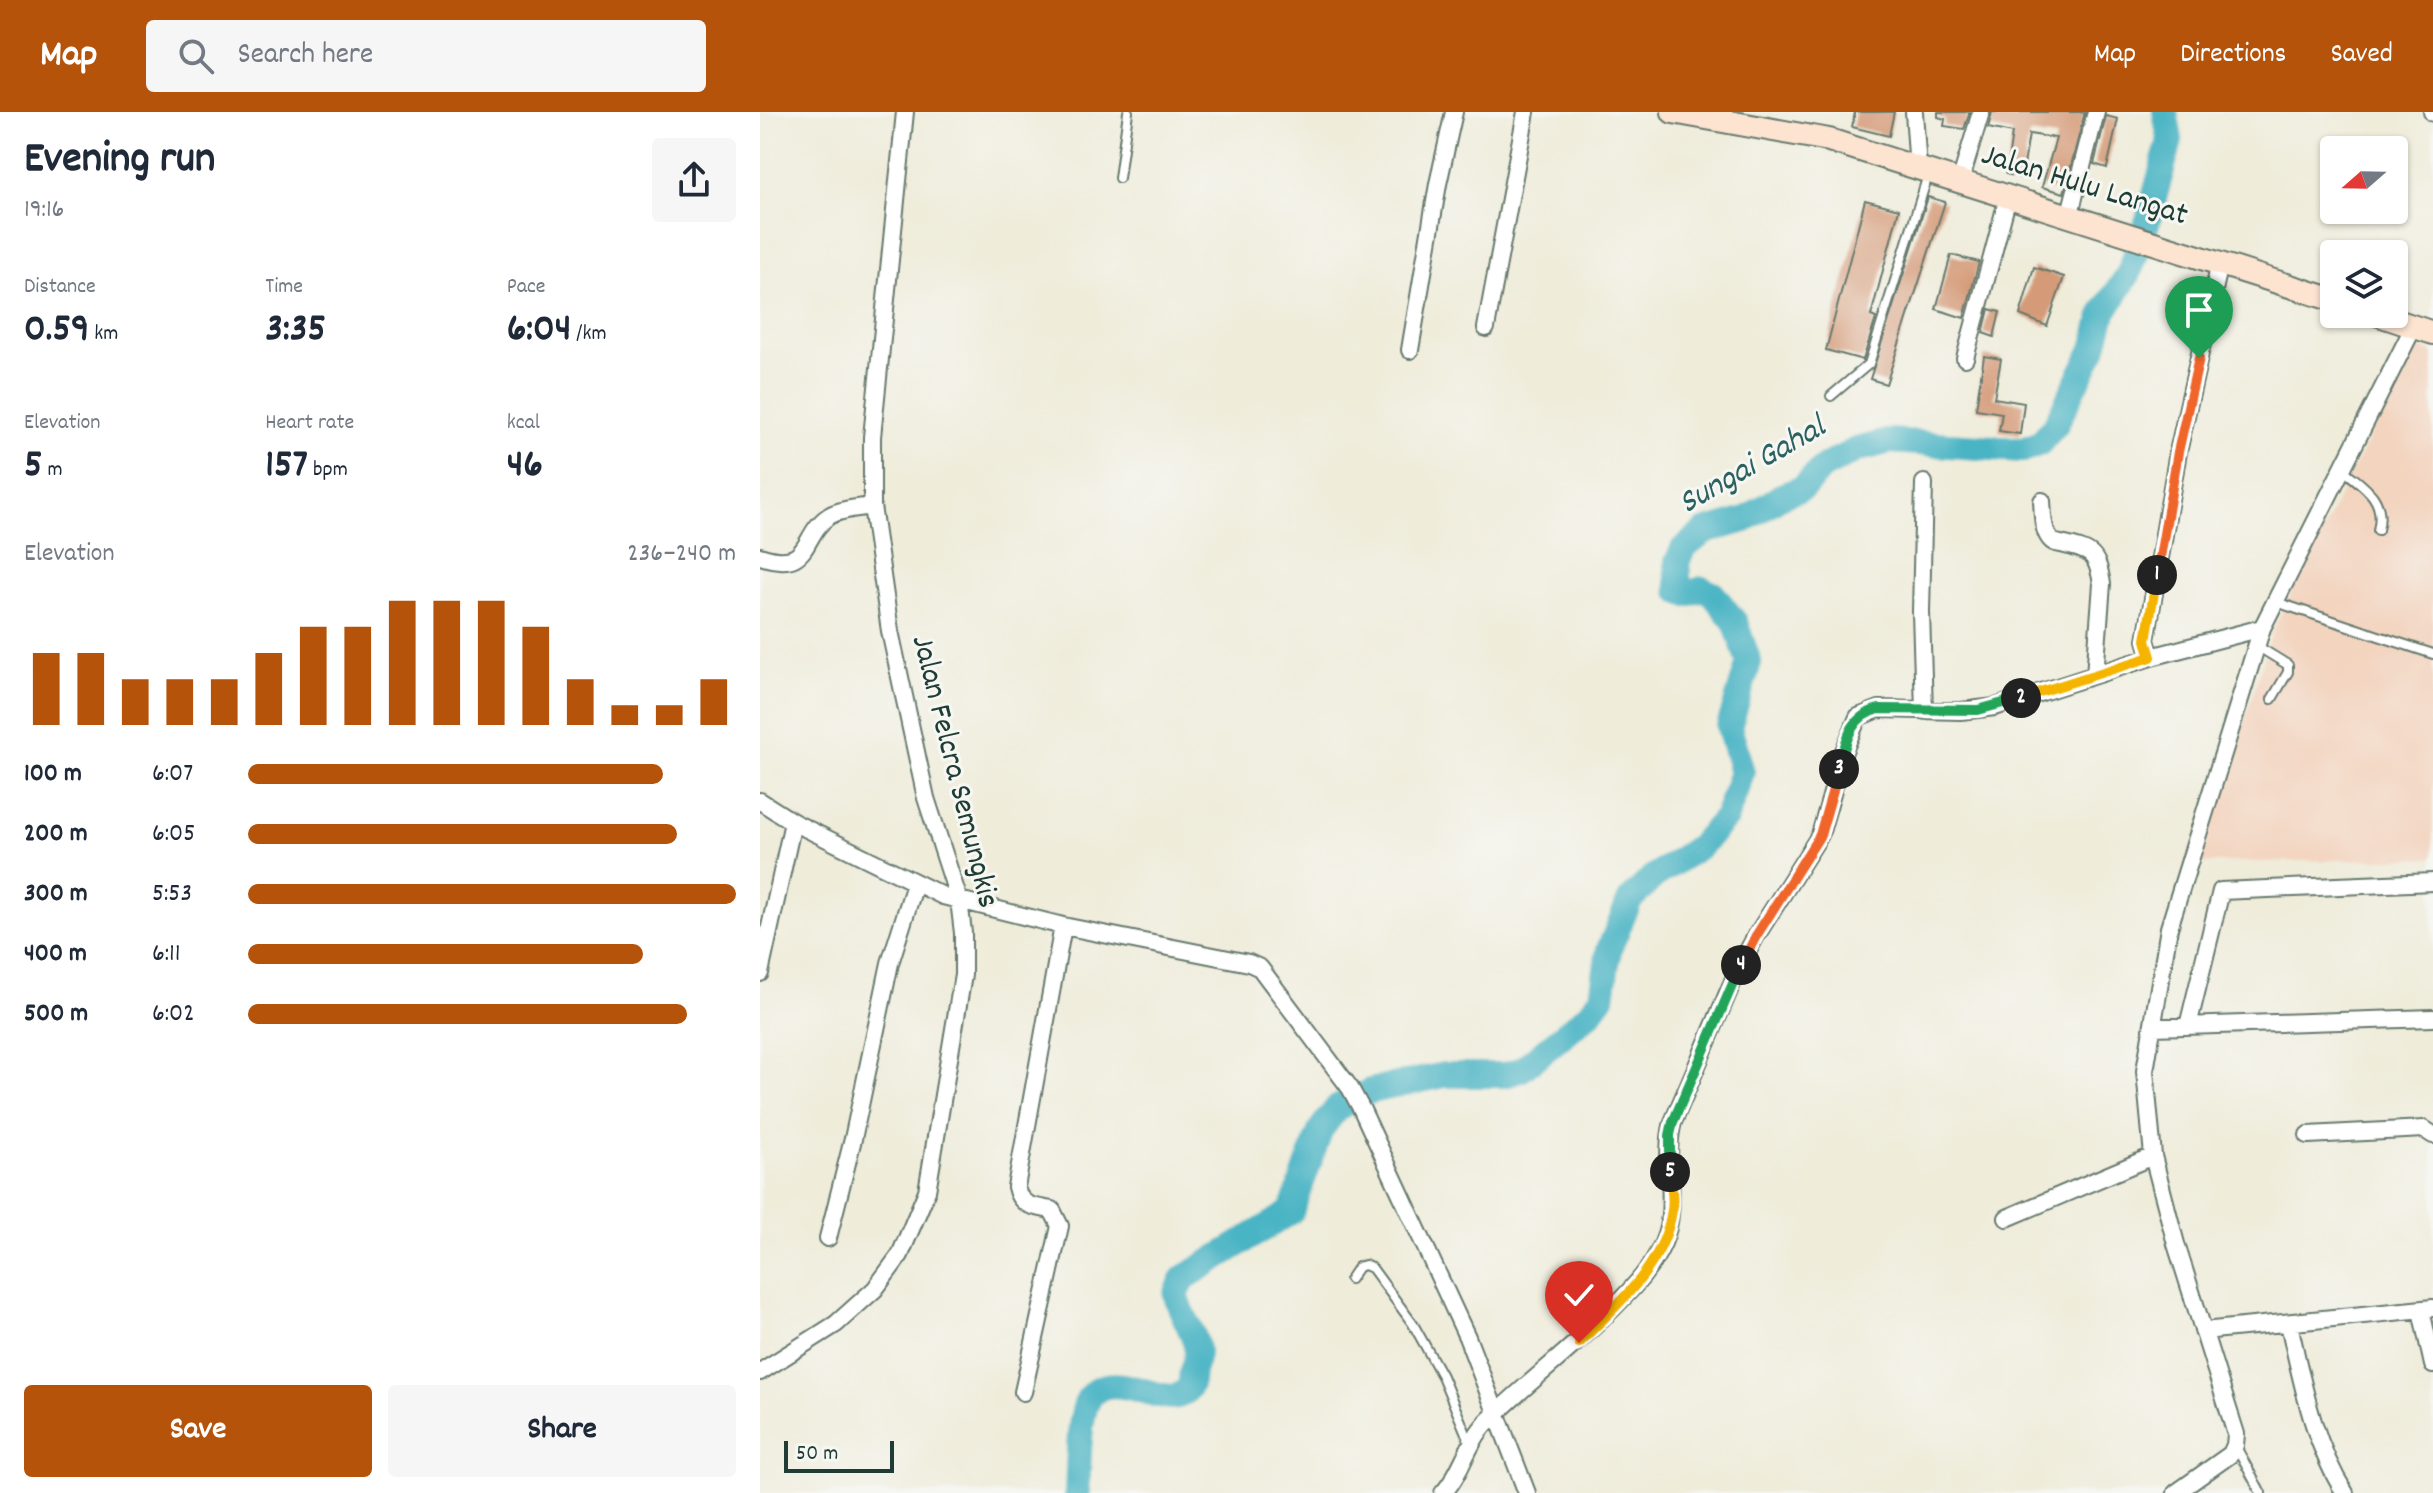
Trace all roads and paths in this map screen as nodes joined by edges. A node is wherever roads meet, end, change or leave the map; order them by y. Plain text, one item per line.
1 (905, 112) edge
2 (1128, 112) edge
3 (1454, 112) edge
4 (1526, 112) edge
5 (1673, 112) edge
6 (1914, 112) edge
7 (1981, 112) edge
8 (2096, 112) edge
9 (1715, 116) edge
10 (1923, 170) junction
11 (1119, 178) dead end
12 (1960, 182) junction
13 (2008, 197) junction
14 (2069, 217) junction
15 (2220, 263) junction
16 (2320, 295) edge
17 (1486, 328) dead end
18 (2423, 330) edge
19 (1410, 350) dead end
20 (1965, 358) dead end
21 (1831, 396) dead end
22 (2342, 469) junction
23 (1924, 483) dead end
24 (2042, 501) dead end
25 (872, 506) junction
26 (2378, 530) dead end
27 (760, 556) edge
28 (2276, 602) junction
29 (2262, 628) junction
30 (2257, 646) junction
31 (2433, 654) edge
32 (2151, 657) junction
33 (2095, 675) junction
34 (2272, 699) dead end
35 (1924, 711) junction
36 (760, 801) edge
37 (793, 822) junction
38 (2433, 882) edge
39 (915, 884) junction
40 (959, 900) junction
41 (1063, 926) junction
42 (760, 973) edge
43 (2433, 1018) edge
44 (2188, 1026) junction
45 (2153, 1027) junction
46 (2308, 1135) dead end
47 (2433, 1135) edge
48 (2153, 1156) junction
49 (2007, 1218) dead end
50 (828, 1238) dead end
51 (1350, 1279) dead end
52 (2427, 1309) edge
53 (2289, 1324) junction
54 (2203, 1331) junction
55 (2433, 1365) edge
56 (760, 1372) edge
57 (1023, 1392) dead end
58 (1496, 1414) junction
59 (1470, 1443) junction
60 (2235, 1445) junction
61 (1443, 1493) edge
62 (1527, 1493) edge
63 (2176, 1493) edge
64 (2261, 1493) edge
65 (2345, 1493) edge

1 - 25 street, Jalan Felcra Semungkis
2 - 11 lane
3 - 19 street
4 - 17 street
5 - 9 street, Jalan Hulu Langat
6 - 10 street
7 - 12 street
8 - 14 street
9 - 10 street, Jalan Hulu Langat
10 - 12 street, Jalan Hulu Langat
10 - 21 lane
12 - 13 street, Jalan Hulu Langat
13 - 14 street, Jalan Hulu Langat
13 - 20 street
14 - 15 street, Jalan Hulu Langat
15 - 16 street, Jalan Hulu Langat
15 - 32 street
18 - 22 street
22 - 26 lane
22 - 28 street
23 - 35 street
24 - 33 street
25 - 27 street
25 - 40 street, Jalan Felcra Semungkis
28 - 29 street
28 - 31 lane
29 - 30 street
29 - 32 street
30 - 34 lane
30 - 45 street
32 - 33 street
33 - 35 street
35 - 58 street
36 - 37 street
37 - 39 street
37 - 42 street
38 - 44 street
39 - 40 street
39 - 50 street
40 - 41 street
40 - 56 street, Jalan Felcra Semungkis
41 - 57 street
41 - 58 street
43 - 44 street
44 - 45 street
45 - 48 street
46 - 47 street
48 - 49 street
48 - 54 street
51 - 59 lane
52 - 53 street
52 - 55 street
53 - 54 street
53 - 65 street
54 - 60 street
58 - 59 street
58 - 62 street
59 - 61 street
60 - 63 street
60 - 64 lane

